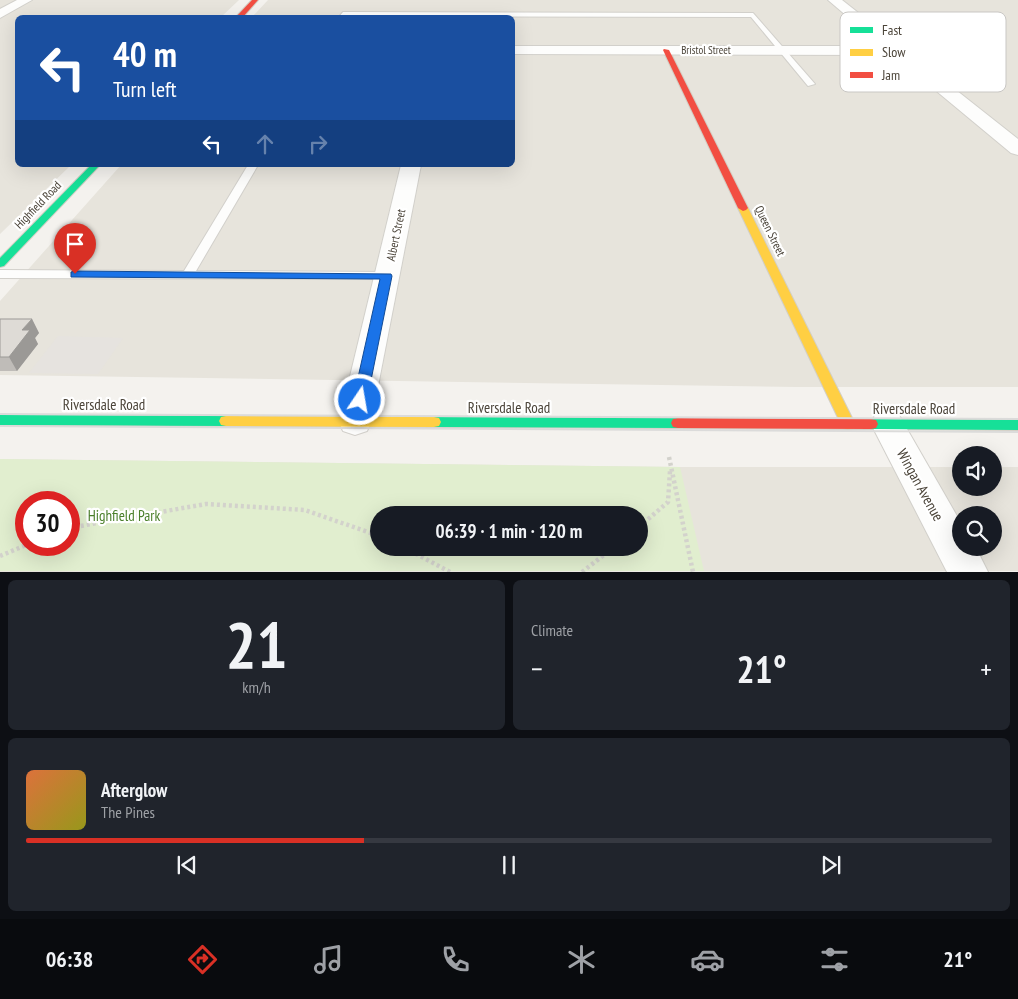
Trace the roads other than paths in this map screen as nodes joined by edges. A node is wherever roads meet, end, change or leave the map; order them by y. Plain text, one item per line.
1 (26, 0) edge
2 (255, 0) edge
3 (834, 0) edge
4 (849, 12) edge
5 (0, 14) edge
6 (241, 15) edge
7 (342, 15) edge
8 (515, 50) edge
9 (666, 50) junction
10 (784, 51) junction
11 (840, 51) edge
12 (811, 84) dead end
13 (949, 92) edge
14 (1018, 149) edge
15 (94, 167) edge
16 (252, 167) edge
17 (411, 167) edge
18 (0, 264) edge
19 (0, 274) edge
20 (188, 275) junction
21 (387, 276) junction
22 (0, 420) edge
23 (355, 422) junction
24 (848, 424) junction
25 (887, 424) junction
26 (1018, 425) edge
27 (968, 572) edge

1 - 5 street
2 - 6 main road
3 - 4 street
7 - 10 lane
8 - 9 street, Bristol Street
9 - 10 street, Bristol Street
9 - 24 main road, Queen Street
10 - 11 street, Bristol Street
10 - 12 lane
13 - 14 street
15 - 18 main road, Highfield Road
16 - 20 lane
17 - 21 street, Albert Street
19 - 20 lane
20 - 21 lane
21 - 23 street, Albert Street
22 - 23 main road, Riversdale Road
23 - 24 main road, Riversdale Road
24 - 25 main road, Riversdale Road
25 - 26 main road, Riversdale Road
25 - 27 street, Wingan Avenue

